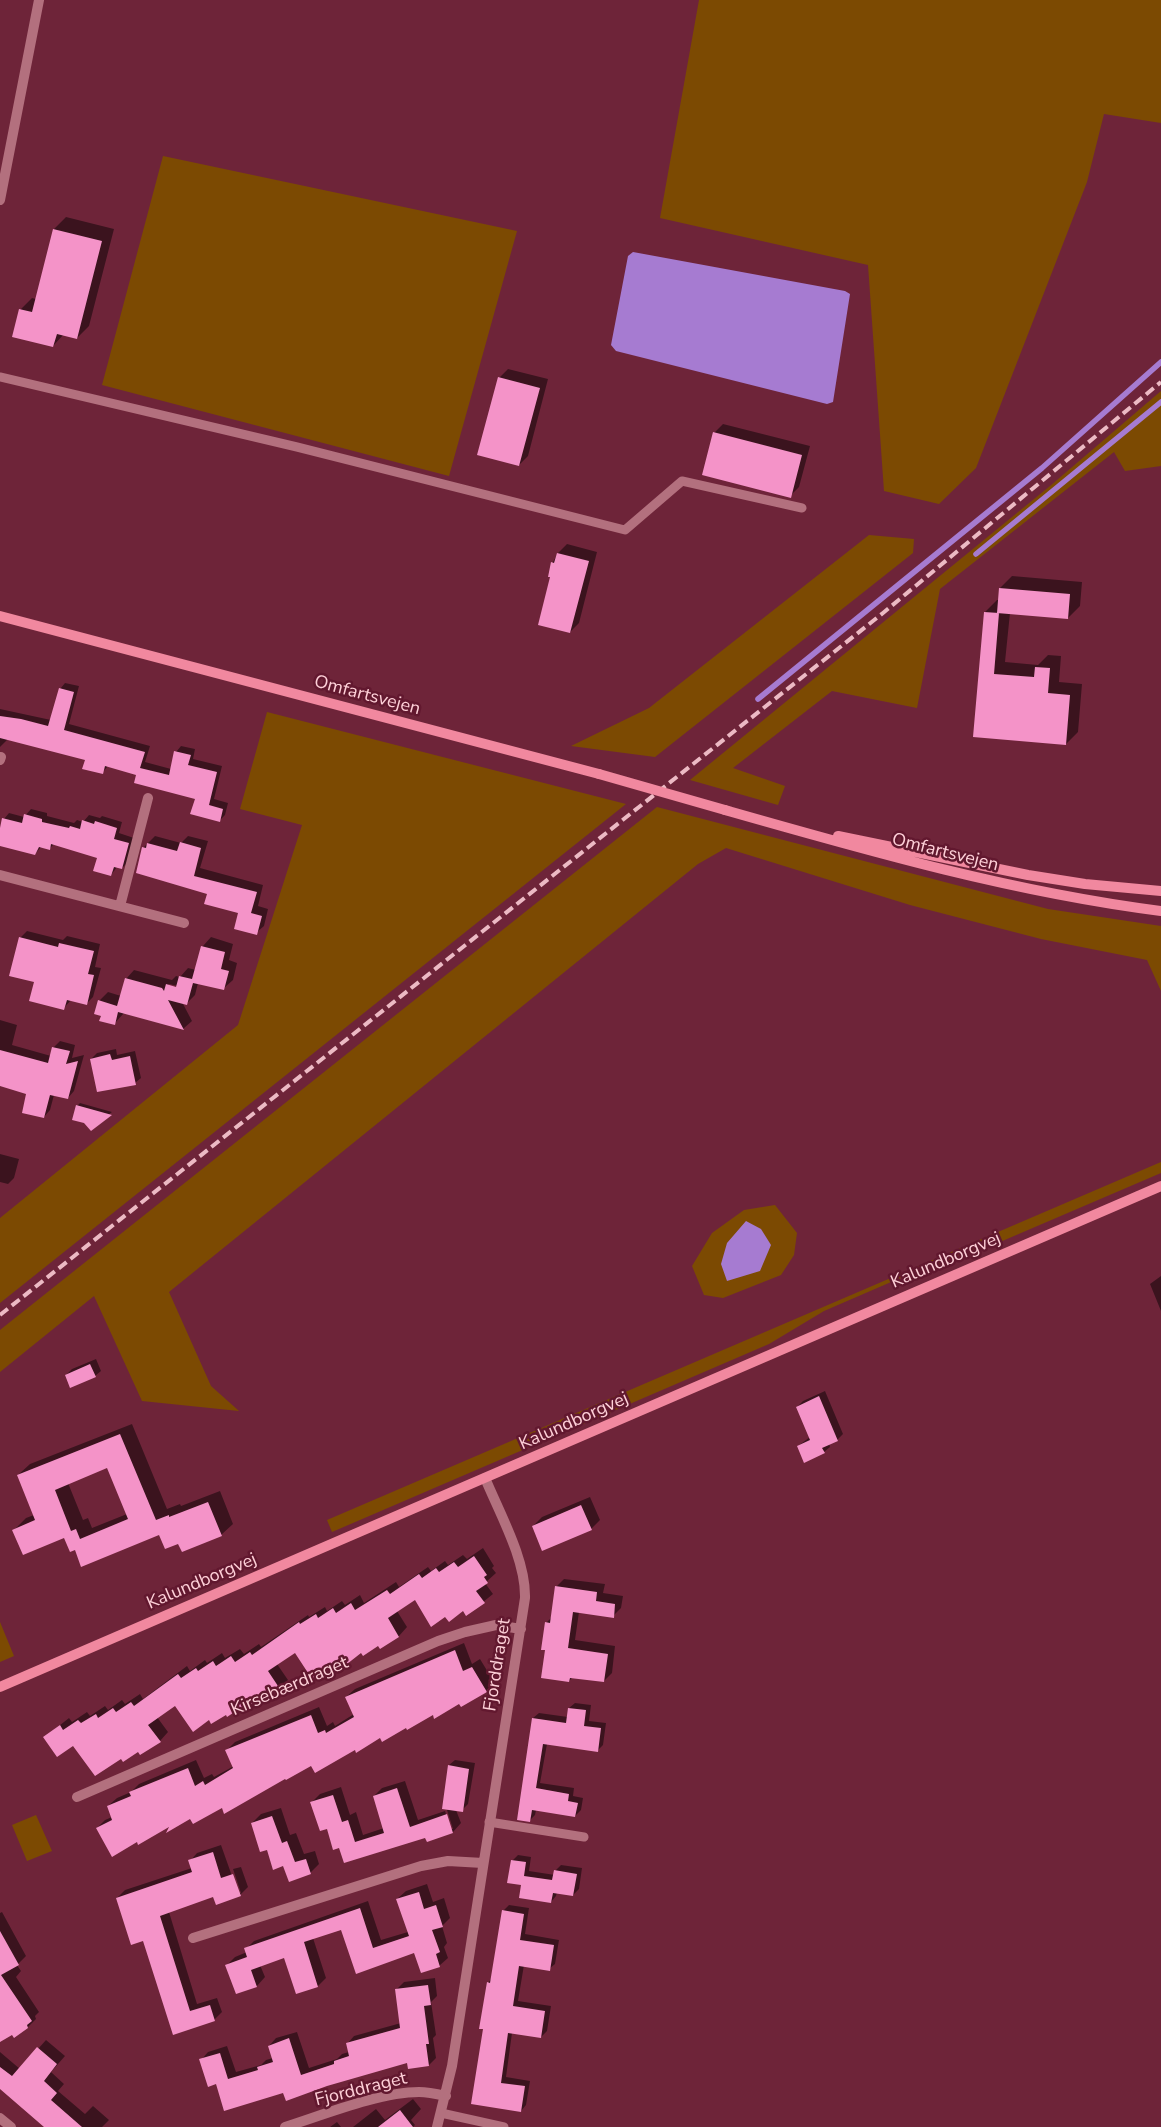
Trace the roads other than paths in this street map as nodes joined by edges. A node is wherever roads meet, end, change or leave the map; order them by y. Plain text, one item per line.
1 (39, 0) edge
2 (2, 179) edge
3 (0, 200) edge
4 (0, 377) edge
5 (802, 508) dead end
6 (0, 616) edge
7 (148, 798) dead end
8 (725, 810) junction
9 (0, 875) edge
10 (1161, 891) edge
11 (120, 906) junction
12 (1161, 911) edge
13 (184, 922) dead end
14 (1161, 1186) edge
15 (485, 1478) junction
16 (521, 1629) junction
17 (0, 1687) edge
18 (77, 1797) dead end
19 (489, 1822) junction
20 (584, 1837) dead end
21 (483, 1863) junction
22 (193, 1938) dead end
23 (446, 2096) junction
24 (441, 2113) junction
25 (0, 2118) edge
26 (11, 2127) edge
27 (285, 2127) edge
28 (437, 2127) edge
29 (504, 2127) edge

1 - 2 street
2 - 3 street
4 - 5 lane
6 - 8 main road, Omfartsvejen, bridge
7 - 11 street
8 - 10 main road, Omfartsvejen
8 - 12 main road, Omfartsvejen
9 - 11 street
11 - 13 street
14 - 15 main road, Kalundborgvej
15 - 16 street, Fjorddraget
15 - 17 main road, Kalundborgvej
16 - 18 street, Kirsebærdraget
16 - 19 street, Fjorddraget
19 - 20 lane
19 - 21 street, Fjorddraget
21 - 22 street
21 - 23 street, Fjorddraget
23 - 24 street, Fjorddraget
23 - 27 street, Fjorddraget
24 - 28 street, Fjorddraget
24 - 29 lane
25 - 26 street

